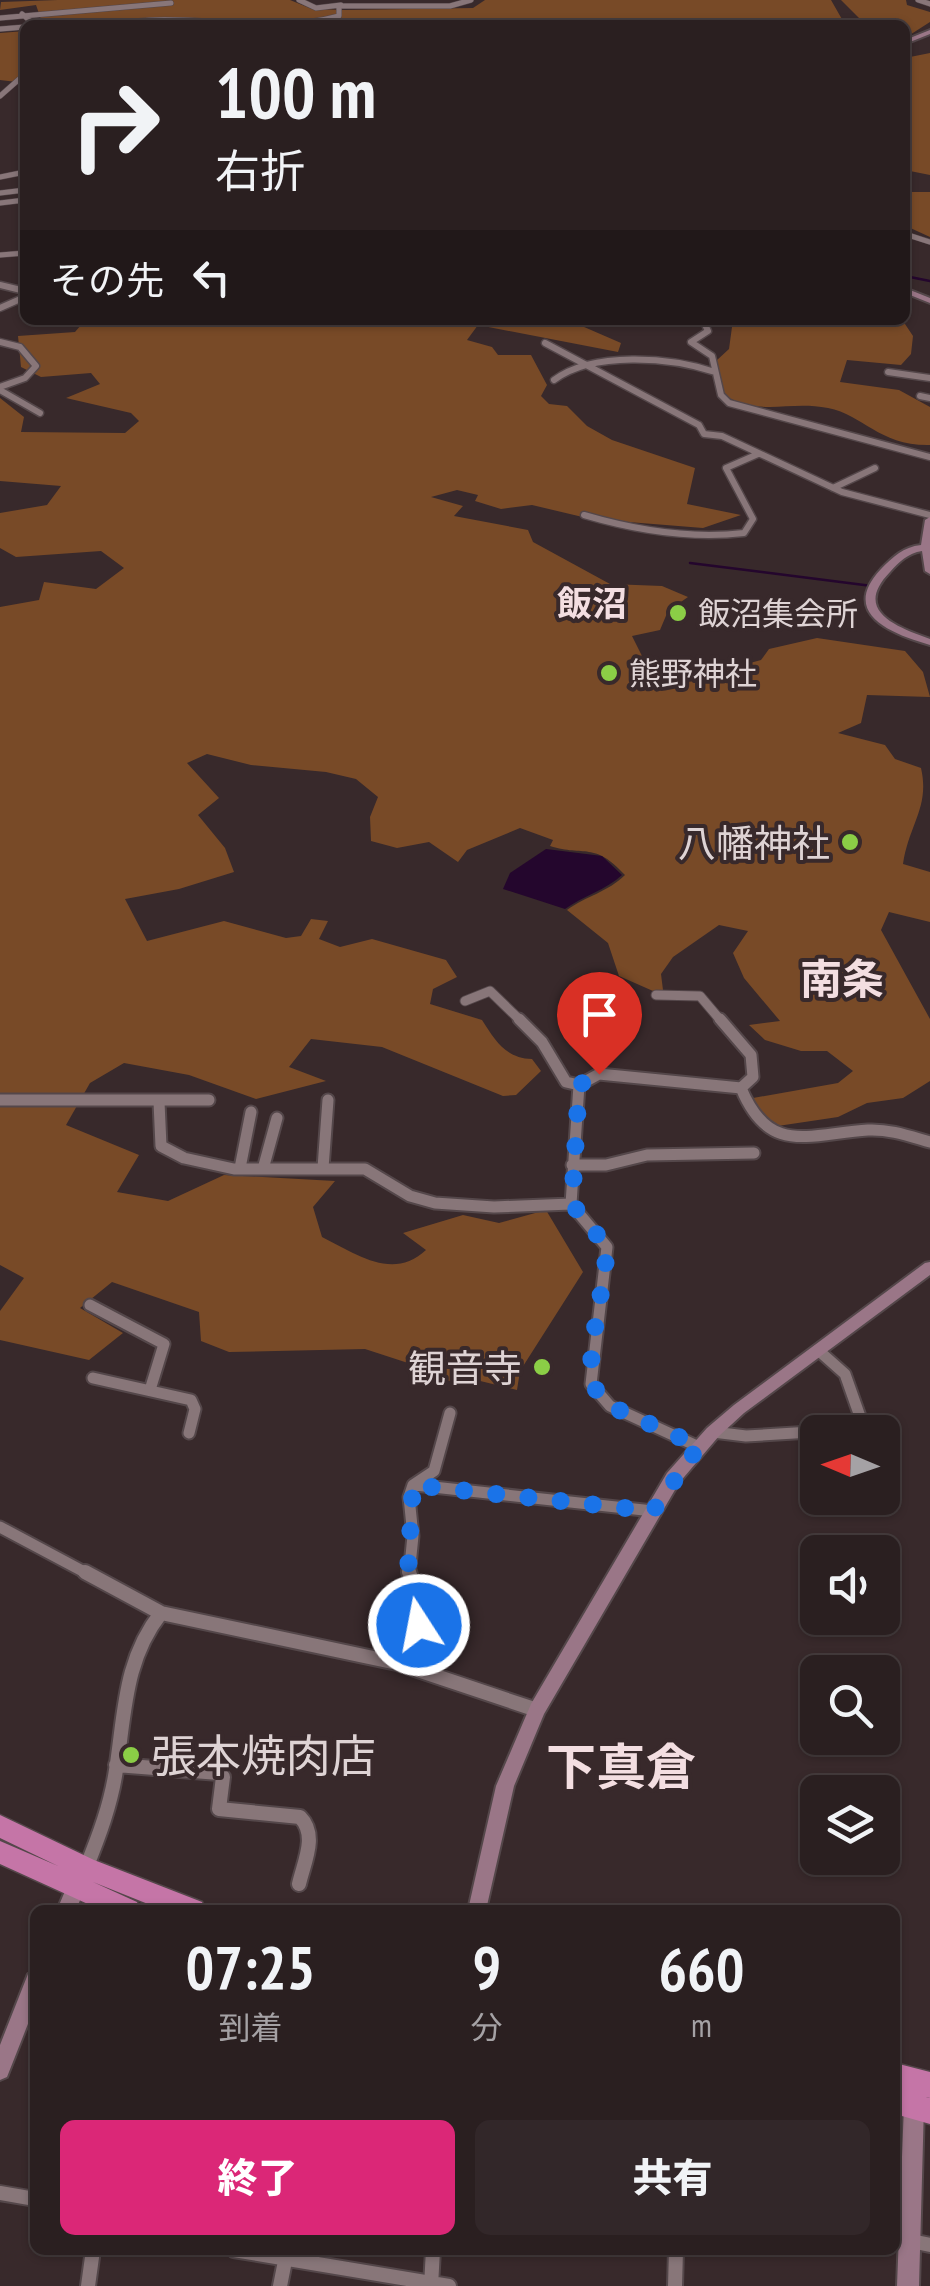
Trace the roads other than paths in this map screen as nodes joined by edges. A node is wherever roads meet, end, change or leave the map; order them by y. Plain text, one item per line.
1 (299, 0) edge
2 (414, 0) edge
3 (472, 0) edge
4 (918, 0) edge
5 (171, 2) dead end
6 (930, 4) edge
7 (341, 5) junction
8 (22, 14) junction
9 (0, 18) edge
10 (29, 20) edge
11 (321, 20) edge
12 (20, 78) edge
13 (0, 96) edge
14 (706, 325) edge
15 (0, 342) edge
16 (545, 343) dead end
17 (584, 362) junction
18 (715, 372) junction
19 (888, 372) dead end
20 (930, 378) edge
21 (554, 380) dead end
22 (0, 388) edge
23 (920, 396) dead end
24 (930, 398) edge
25 (40, 413) dead end
26 (758, 454) junction
27 (930, 458) edge
28 (875, 468) dead end
29 (833, 488) junction
30 (858, 496) junction
31 (846, 508) dead end
32 (584, 515) dead end
33 (930, 518) edge
34 (925, 548) junction
35 (929, 569) edge
36 (930, 642) edge
37 (656, 995) dead end
38 (465, 1001) dead end
39 (579, 1085) junction
40 (742, 1088) junction
41 (0, 1100) edge
42 (209, 1100) dead end
43 (328, 1100) dead end
44 (159, 1102) junction
45 (252, 1112) dead end
46 (277, 1118) dead end
47 (930, 1142) edge
48 (754, 1152) dead end
49 (572, 1165) junction
50 (240, 1168) junction
51 (323, 1168) junction
52 (263, 1169) junction
53 (572, 1204) junction
54 (930, 1267) edge
55 (90, 1305) dead end
56 (818, 1350) junction
57 (93, 1378) dead end
58 (150, 1390) junction
59 (450, 1413) dead end
60 (859, 1415) edge
61 (800, 1431) edge
62 (713, 1432) junction
63 (189, 1433) dead end
64 (699, 1446) junction
65 (413, 1485) junction
66 (653, 1511) junction
67 (0, 1528) edge
68 (161, 1613) junction
69 (397, 1663) junction
70 (537, 1710) junction
71 (116, 1765) junction
72 (0, 1826) edge
73 (0, 1852) edge
74 (299, 1884) dead end
75 (76, 1889) edge
76 (116, 1905) edge
77 (165, 1905) edge
78 (478, 1905) edge
79 (30, 1994) edge
80 (0, 2070) edge
81 (900, 2081) edge
82 (917, 2100) edge
83 (0, 2193) edge
84 (30, 2198) edge
85 (921, 2198) edge
86 (920, 2243) edge
87 (92, 2255) edge
88 (260, 2255) edge
89 (433, 2255) edge
90 (676, 2255) edge
91 (285, 2260) junction
92 (431, 2285) edge
93 (88, 2286) edge
94 (280, 2286) edge
95 (449, 2286) edge
96 (675, 2286) edge
97 (908, 2286) edge

1 - 7 street
2 - 3 street
2 - 7 street
4 - 6 street
5 - 8 street
7 - 11 street
8 - 9 street
8 - 10 street
12 - 13 street
14 - 18 street
15 - 22 street
16 - 17 street
17 - 18 street
17 - 21 street
17 - 26 street
18 - 27 street
19 - 20 street
22 - 25 street
23 - 24 street
26 - 29 street
26 - 32 street
28 - 29 street
29 - 30 street
30 - 31 street
30 - 33 street
33 - 34 main road
34 - 35 main road
34 - 36 main road
37 - 40 street
38 - 39 street
39 - 40 street
39 - 49 street
40 - 47 street
41 - 44 street
42 - 44 street
43 - 51 street
44 - 50 street
45 - 50 street
46 - 52 street
48 - 49 street
49 - 53 street
50 - 52 street
51 - 52 street
51 - 53 street
53 - 64 street
54 - 56 main road
55 - 58 street
56 - 60 street
56 - 62 main road
57 - 58 street
58 - 63 street
59 - 65 street
61 - 62 street
62 - 64 main road
64 - 66 main road
65 - 66 street
65 - 69 street
66 - 70 main road
67 - 68 street
68 - 69 street
68 - 71 street
69 - 70 street
70 - 78 main road
71 - 74 street
71 - 75 street
72 - 75 highway
73 - 75 highway
75 - 76 highway
75 - 77 highway
79 - 80 main road
81 - 82 highway
82 - 85 main road
83 - 84 street
85 - 86 main road
86 - 97 main road
87 - 93 street
88 - 91 street
89 - 92 street
90 - 96 street
91 - 92 street
91 - 94 street
92 - 95 street

